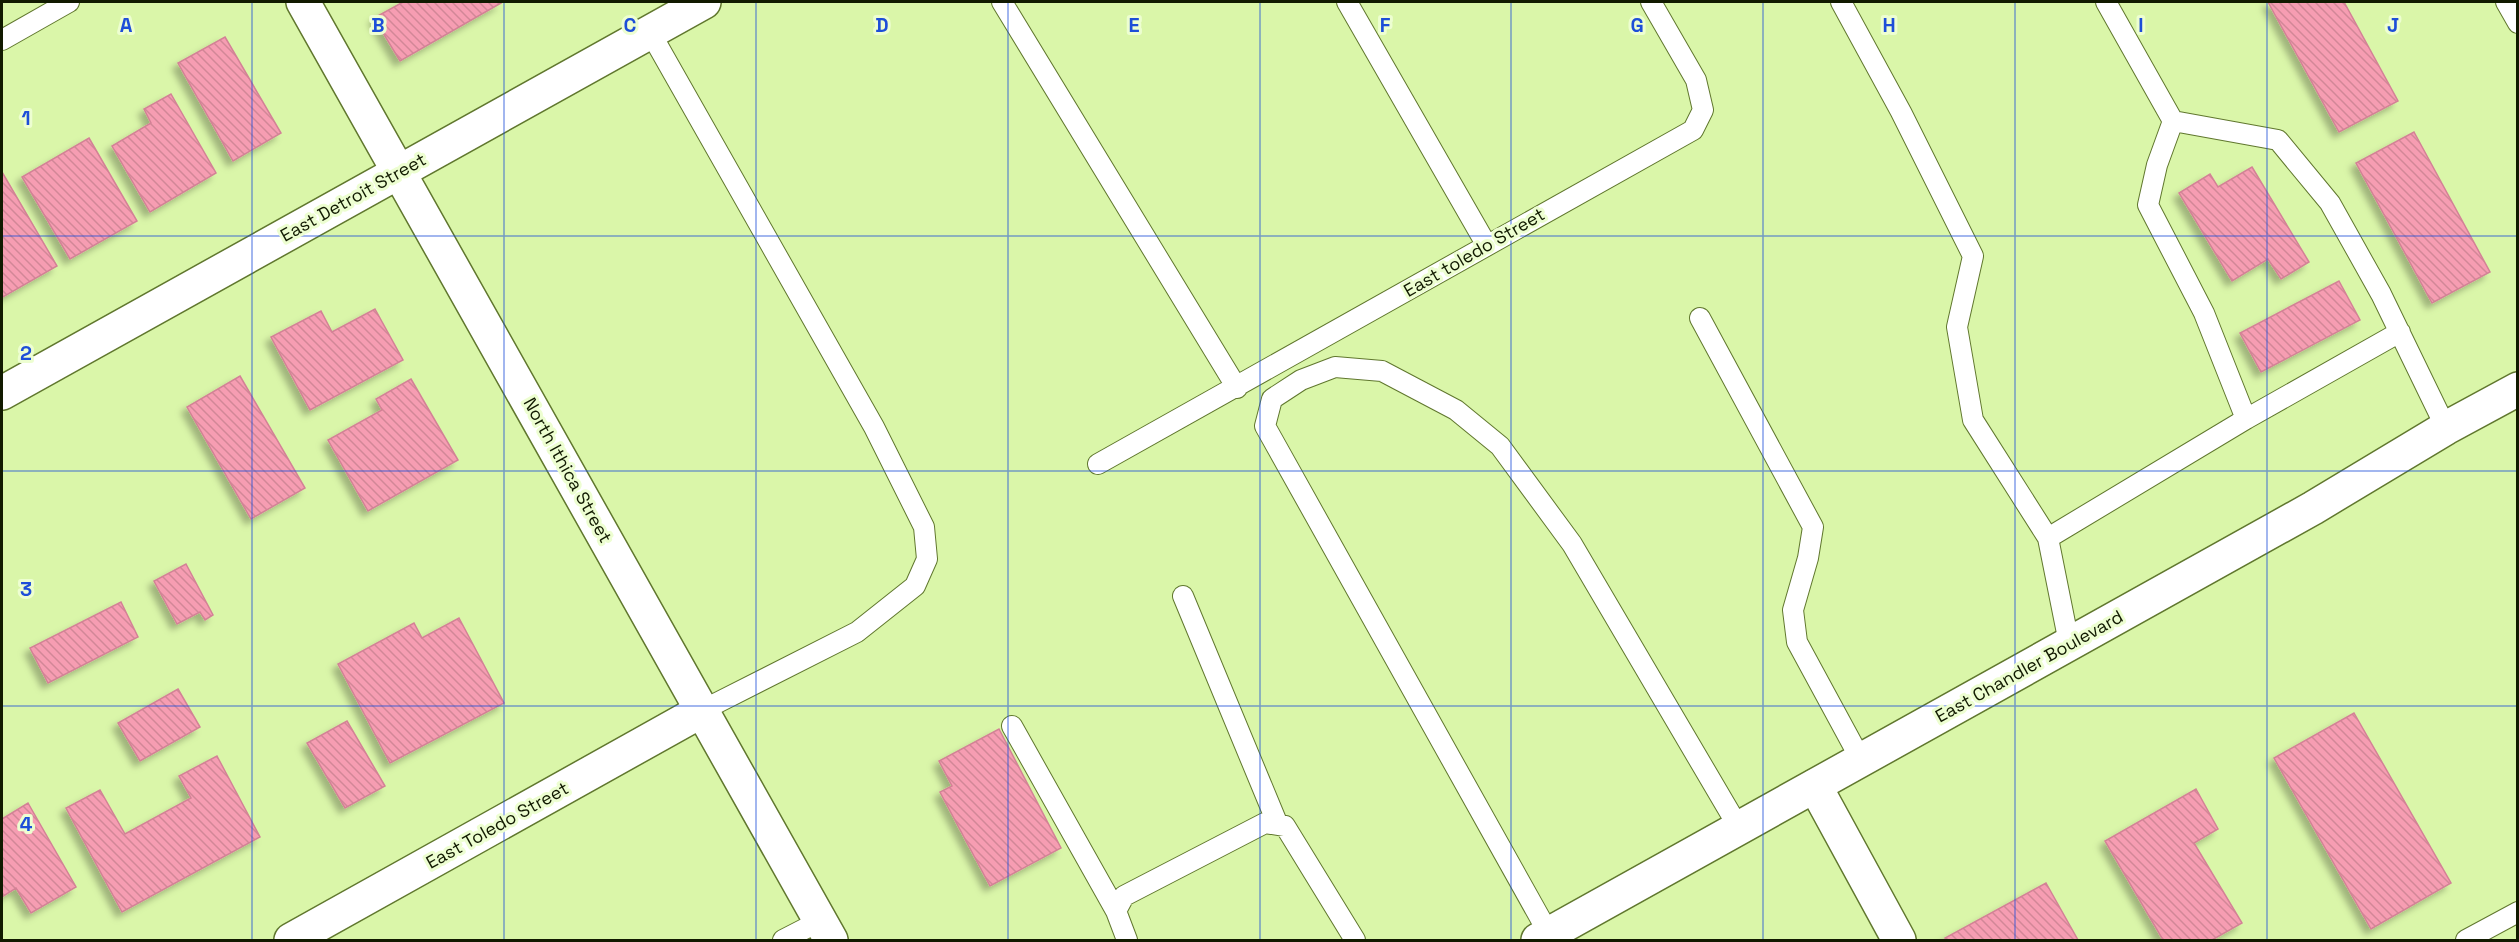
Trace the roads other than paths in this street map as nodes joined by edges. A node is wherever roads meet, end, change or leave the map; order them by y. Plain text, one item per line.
1 (69, 2) edge
2 (303, 2) edge
3 (704, 2) edge
4 (1002, 2) edge
5 (1347, 2) edge
6 (1651, 2) edge
7 (1841, 2) edge
8 (2106, 2) edge
9 (2506, 2) edge
10 (2517, 23) edge
11 (650, 32) junction
12 (2, 40) edge
13 (2173, 121) junction
14 (399, 172) junction
15 (1486, 244) junction
16 (1700, 318) dead end
17 (2400, 332) junction
18 (1237, 388) junction
19 (2517, 389) edge
20 (2, 393) edge
21 (2246, 419) junction
22 (2446, 428) junction
23 (1098, 464) dead end
24 (2048, 538) junction
25 (1183, 596) dead end
26 (2070, 643) junction
27 (703, 710) junction
28 (1012, 726) dead end
29 (1861, 760) junction
30 (1815, 786) junction
31 (1278, 825) junction
32 (1739, 828) junction
33 (1116, 910) junction
34 (2517, 912) edge
35 (825, 931) edge
36 (1543, 937) edge
37 (291, 940) edge
38 (783, 940) edge
39 (1127, 940) edge
40 (1355, 940) edge
41 (1899, 940) edge
42 (2466, 940) edge

1 - 12 lane
2 - 14 street, North Ithica Street
3 - 11 street, East Detroit Street
4 - 18 lane
5 - 15 lane
6 - 15 lane, East toledo Street
7 - 24 lane
8 - 13 lane
9 - 10 lane
11 - 14 street, East Detroit Street
11 - 27 lane
13 - 17 lane
13 - 21 lane
14 - 20 street, East Detroit Street
14 - 27 street, North Ithica Street
15 - 18 lane, East toledo Street
16 - 29 lane
17 - 21 lane
17 - 22 lane
18 - 23 lane, East toledo Street
19 - 22 street, East Chandler Boulevard
21 - 24 lane
22 - 26 street, East Chandler Boulevard
24 - 26 lane
25 - 31 lane
26 - 29 street, East Chandler Boulevard
27 - 35 street, North Ithica Street
27 - 37 street, East Toledo Street
28 - 33 lane
29 - 30 street, East Chandler Boulevard
30 - 32 street, East Chandler Boulevard
30 - 41 street
31 - 33 lane
31 - 40 lane
32 - 36 street, East Chandler Boulevard
32 - 36 lane
33 - 39 lane
34 - 42 lane
35 - 38 lane

